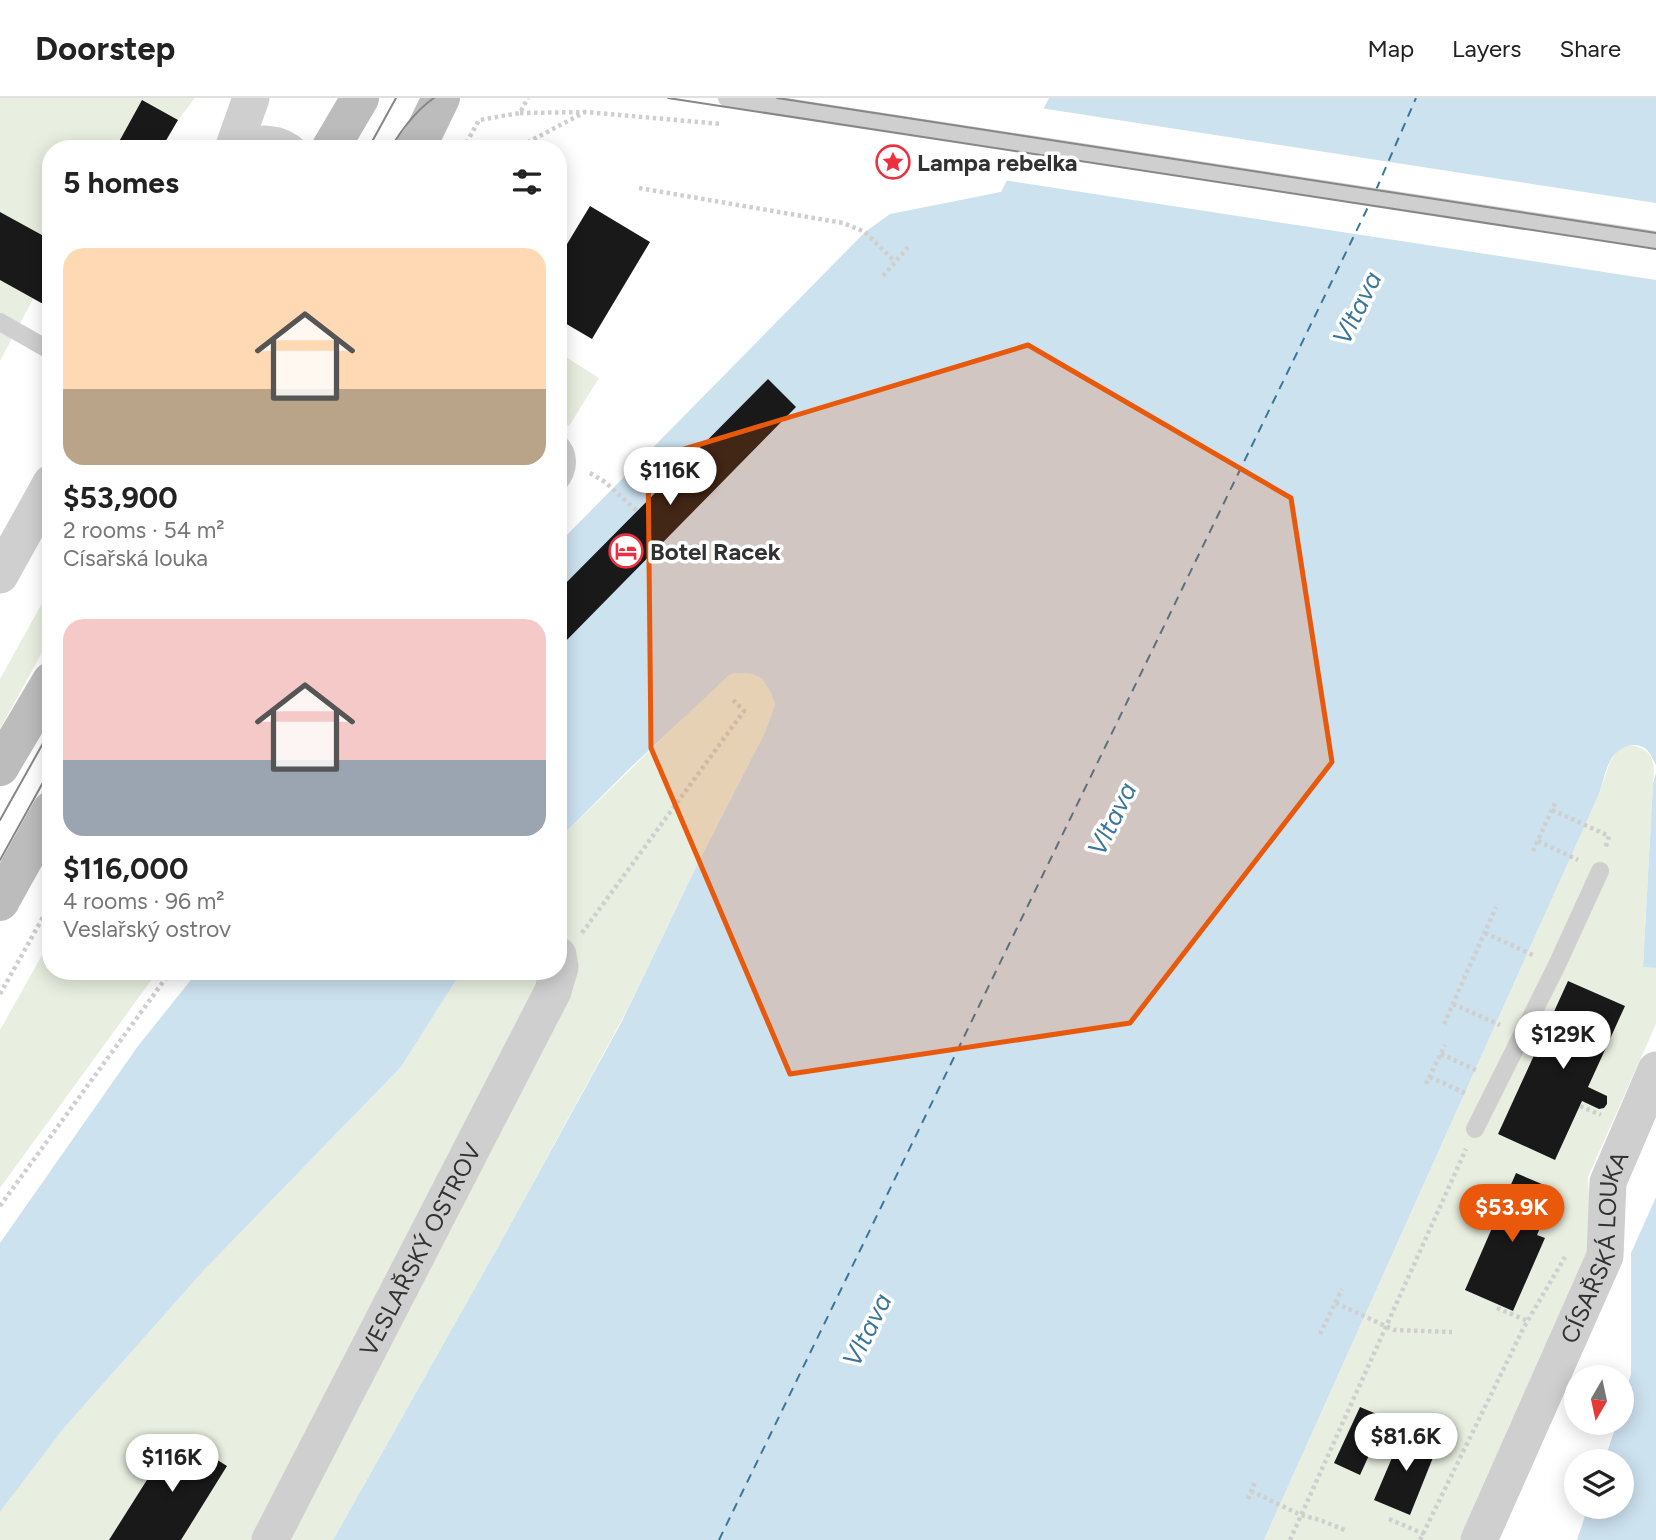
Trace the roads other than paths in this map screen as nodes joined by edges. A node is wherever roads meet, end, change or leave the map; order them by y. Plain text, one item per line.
1 (251, 98) edge
2 (360, 98) edge
3 (441, 98) edge
4 (727, 98) edge
5 (237, 140) edge
6 (243, 140) edge
7 (289, 140) edge
8 (335, 140) edge
9 (420, 140) edge
10 (1656, 240) edge
11 (0, 322) edge
12 (42, 346) edge
13 (42, 499) edge
14 (0, 575) edge
15 (42, 696) edge
16 (0, 767) edge
17 (42, 826) edge
18 (1600, 871) dead end
19 (0, 902) edge
20 (556, 980) edge
21 (1656, 1070) edge
22 (1475, 1129) road end
23 (270, 1540) edge
24 (1479, 1540) edge

1 - 5 street
2 - 8 main road
3 - 9 main road
4 - 10 lane
6 - 7 lane
11 - 12 lane
13 - 14 street
15 - 16 main road
17 - 19 main road
18 - 22 lane
20 - 23 street, VESLAŘSKÝ OSTROV
21 - 24 street, CÍSAŘSKÁ LOUKA

